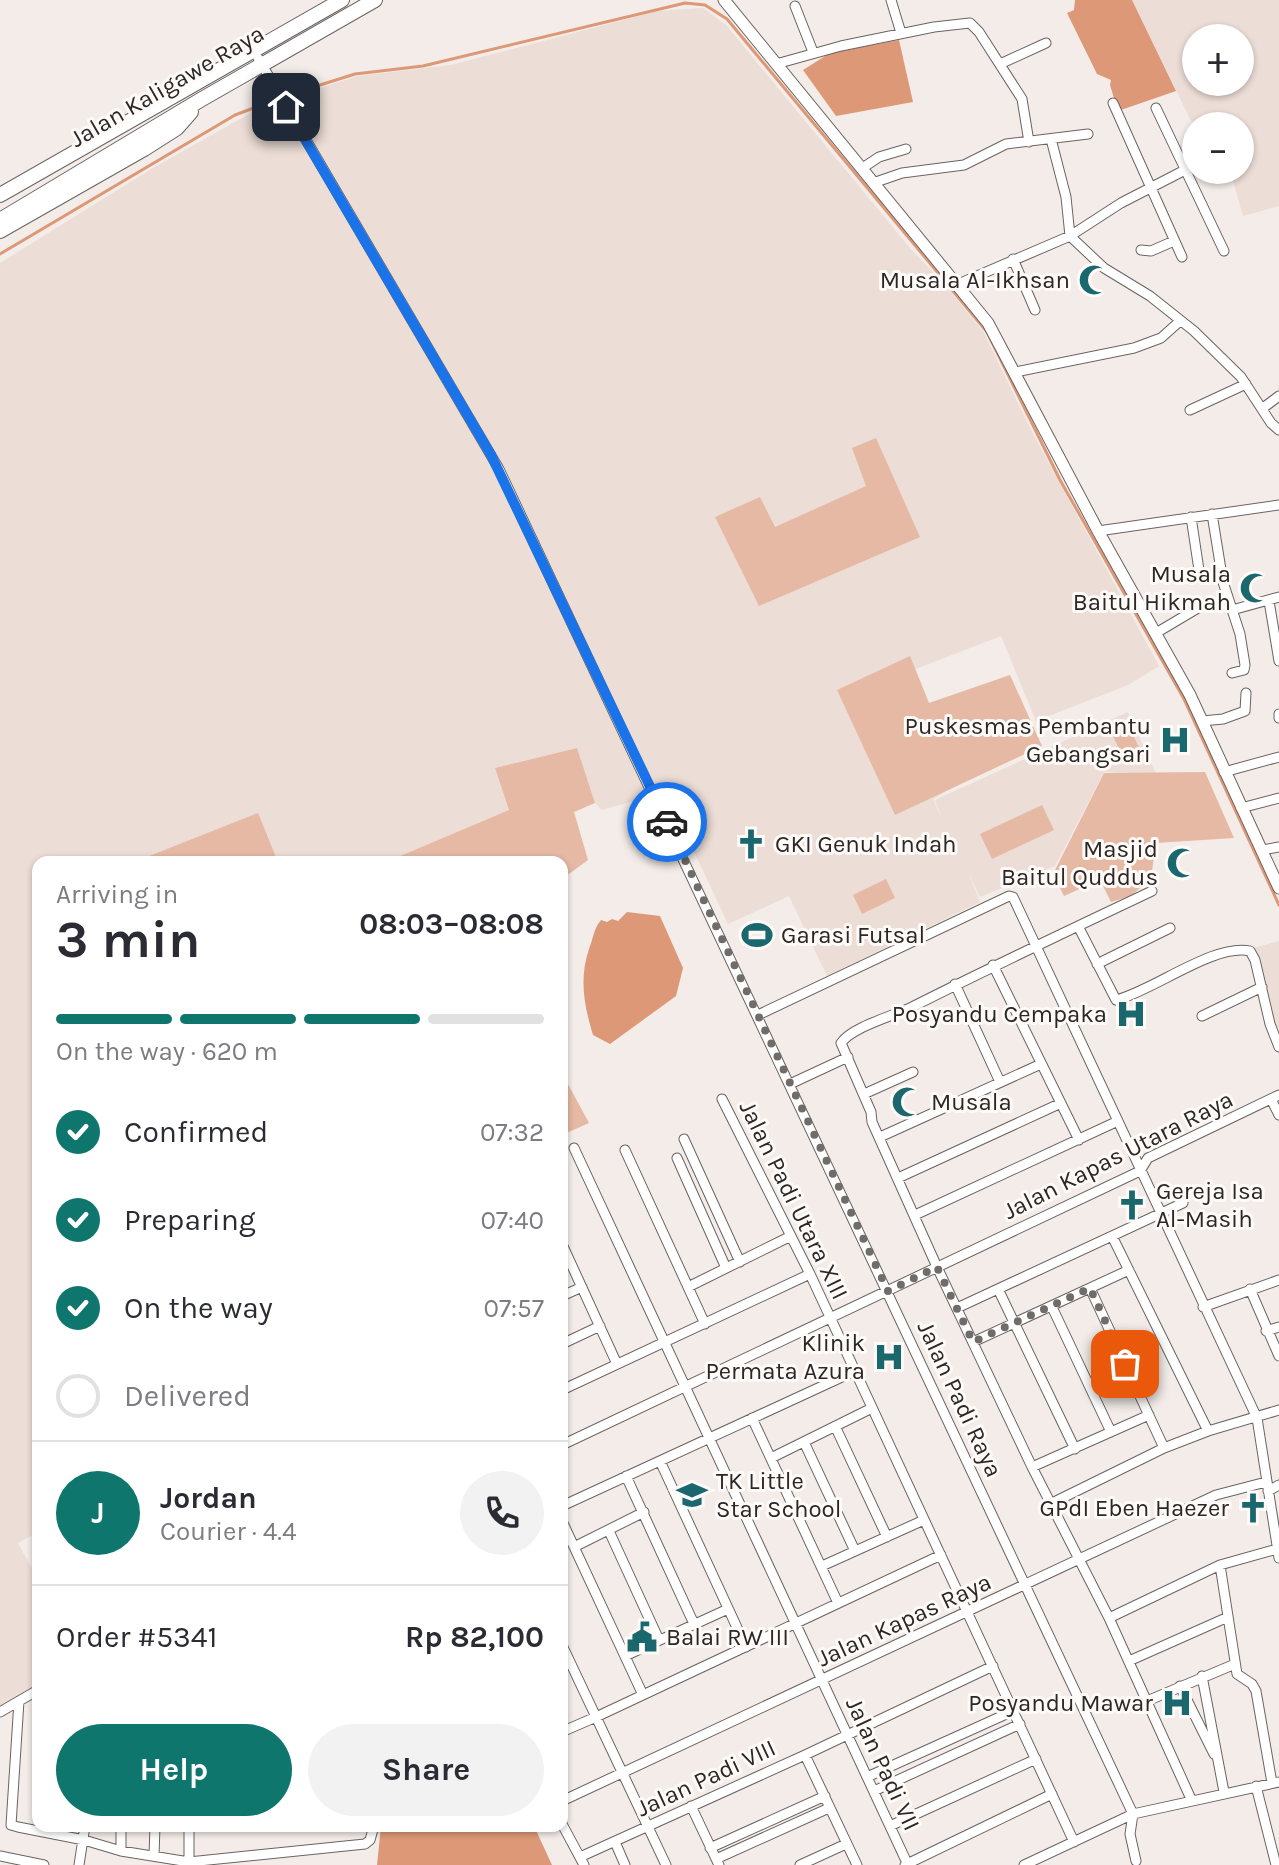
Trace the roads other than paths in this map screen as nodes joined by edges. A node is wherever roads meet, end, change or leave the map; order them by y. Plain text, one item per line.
1 (342, 0) edge
2 (357, 0) edge
3 (375, 0) edge
4 (724, 0) edge
5 (891, 0) edge
6 (795, 6) dead end
7 (901, 33) junction
8 (1046, 43) dead end
9 (813, 52) junction
10 (260, 62) junction
11 (776, 64) junction
12 (1000, 64) junction
13 (202, 99) junction
14 (1113, 103) dead end
15 (1156, 108) dead end
16 (1088, 134) dead end
17 (1051, 139) junction
18 (1029, 142) junction
19 (906, 149) dead end
20 (1182, 164) edge
21 (861, 169) junction
22 (1182, 172) edge
23 (873, 183) junction
24 (1192, 184) edge
25 (1149, 188) junction
26 (0, 195) edge
27 (0, 209) edge
28 (0, 220) edge
29 (0, 231) edge
30 (1070, 236) junction
31 (1174, 241) junction
32 (1141, 250) dead end
33 (1224, 251) dead end
34 (1182, 257) dead end
35 (1013, 259) junction
36 (956, 285) junction
37 (1035, 310) dead end
38 (1180, 321) junction
39 (1015, 372) junction
40 (1246, 384) junction
41 (1279, 396) edge
42 (1263, 408) junction
43 (1190, 410) dead end
44 (1279, 430) edge
45 (1279, 505) edge
46 (1212, 514) junction
47 (1191, 517) junction
48 (1098, 531) junction
49 (1199, 570) dead end
50 (1274, 599) edge
51 (1198, 608) dead end
52 (1232, 610) junction
53 (1156, 633) junction
54 (1279, 661) edge
55 (1232, 673) dead end
56 (1246, 693) dead end
57 (1202, 721) junction
58 (1279, 757) edge
59 (1224, 772) junction
60 (1279, 798) edge
61 (1241, 808) junction
62 (1279, 847) edge
63 (1262, 850) junction
64 (1279, 888) edge
65 (1152, 891) dead end
66 (1078, 926) junction
67 (1170, 928) dead end
68 (1038, 947) junction
69 (1097, 964) junction
70 (993, 965) junction
71 (955, 984) junction
72 (1262, 987) junction
73 (758, 1015) junction
74 (1202, 1016) dead end
75 (1279, 1047) edge
76 (848, 1057) junction
77 (1041, 1064) junction
78 (913, 1072) dead end
79 (1000, 1082) junction
80 (790, 1084) junction
81 (864, 1094) junction
82 (1275, 1097) edge
83 (722, 1099) dead end
84 (1059, 1104) junction
85 (1279, 1115) edge
86 (1118, 1121) junction
87 (880, 1137) junction
88 (684, 1139) dead end
89 (1079, 1140) junction
90 (574, 1148) dead end
91 (625, 1150) dead end
92 (677, 1158) dead end
93 (1140, 1171) junction
94 (898, 1178) junction
95 (1183, 1203) dead end
96 (715, 1206) junction
97 (702, 1212) junction
98 (1160, 1214) junction
99 (915, 1215) junction
100 (791, 1236) junction
101 (1112, 1236) junction
102 (740, 1262) junction
103 (937, 1267) junction
104 (568, 1268) edge
105 (726, 1268) junction
106 (1129, 1270) junction
107 (810, 1274) junction
108 (1279, 1280) edge
109 (582, 1287) junction
110 (688, 1287) junction
111 (1090, 1288) junction
112 (998, 1289) junction
113 (1250, 1289) junction
114 (888, 1291) junction
115 (568, 1293) edge
116 (1052, 1307) junction
117 (1203, 1307) junction
118 (957, 1308) junction
119 (829, 1319) junction
120 (705, 1324) junction
121 (1015, 1324) junction
122 (600, 1326) junction
123 (1279, 1327) edge
124 (1266, 1331) junction
125 (568, 1341) edge
126 (663, 1342) junction
127 (973, 1342) junction
128 (1279, 1356) edge
129 (617, 1364) junction
130 (855, 1371) junction
131 (568, 1387) edge
132 (683, 1387) junction
133 (872, 1408) junction
134 (1279, 1410) edge
135 (1149, 1415) junction
136 (752, 1418) junction
137 (1257, 1418) junction
138 (835, 1426) junction
139 (1208, 1431) junction
140 (1111, 1432) junction
141 (709, 1438) junction
142 (568, 1442) edge
143 (804, 1442) junction
144 (1164, 1448) junction
145 (1075, 1449) junction
146 (771, 1458) junction
147 (660, 1461) junction
148 (1032, 1467) junction
149 (626, 1476) junction
150 (1279, 1485) edge
151 (1267, 1487) junction
152 (568, 1503) edge
153 (1050, 1504) junction
154 (644, 1512) junction
155 (924, 1520) junction
156 (609, 1531) junction
157 (568, 1534) edge
158 (887, 1537) junction
159 (574, 1547) junction
160 (855, 1551) junction
161 (1278, 1553) edge
162 (941, 1555) junction
163 (1080, 1561) junction
164 (1220, 1565) junction
165 (822, 1566) junction
166 (1025, 1586) junction
167 (838, 1603) junction
168 (728, 1609) junction
169 (968, 1613) junction
170 (1228, 1617) junction
171 (1109, 1618) junction
172 (694, 1624) junction
173 (793, 1624) junction
174 (659, 1640) junction
175 (746, 1647) junction
176 (625, 1656) junction
177 (568, 1658) edge
178 (1129, 1661) junction
179 (1235, 1664) junction
180 (993, 1666) junction
181 (1202, 1676) junction
182 (821, 1681) junction
183 (1180, 1686) junction
184 (32, 1693) edge
185 (643, 1695) junction
186 (19, 1701) junction
187 (1147, 1701) junction
188 (1013, 1711) junction
189 (0, 1712) edge
190 (596, 1717) junction
191 (1020, 1724) junction
192 (568, 1729) edge
193 (848, 1735) junction
194 (805, 1755) junction
195 (1036, 1759) junction
196 (1219, 1766) junction
197 (622, 1773) junction
198 (867, 1777) junction
199 (1276, 1782) edge
200 (1256, 1786) junction
201 (874, 1791) junction
202 (1224, 1792) junction
203 (1052, 1794) junction
204 (825, 1796) junction
205 (568, 1798) edge
206 (1191, 1799) junction
207 (691, 1806) junction
208 (829, 1808) junction
209 (1133, 1814) junction
210 (0, 1823) edge
211 (11, 1825) junction
212 (648, 1826) junction
213 (890, 1826) junction
214 (32, 1827) edge
215 (57, 1832) edge
216 (85, 1832) edge
217 (121, 1832) edge
218 (155, 1832) edge
219 (189, 1832) edge
220 (372, 1832) edge
221 (566, 1832) edge
222 (84, 1840) junction
223 (615, 1842) junction
224 (1074, 1842) junction
225 (846, 1844) junction
226 (710, 1848) junction
227 (121, 1851) junction
228 (154, 1856) junction
229 (1, 1859) edge
230 (582, 1861) edge
231 (1136, 1861) dead end
232 (718, 1862) edge
233 (189, 1863) edge
234 (1276, 1863) edge
235 (39, 1865) edge
236 (79, 1865) edge
237 (625, 1865) edge
238 (666, 1865) edge
239 (800, 1865) edge
240 (857, 1865) edge
241 (907, 1865) edge
242 (1024, 1865) edge
243 (1262, 1865) edge

1 - 26 highway
2 - 10 highway, Jalan Kaligawe Raya
3 - 10 highway
4 - 11 street
5 - 7 street
6 - 9 street
7 - 9 street
7 - 12 street
8 - 12 street
9 - 11 street
10 - 13 highway, Jalan Kaligawe Raya
10 - 27 highway, Jalan Kaligawe Raya
10 - 73 street, Jalan Padi Raya
11 - 21 street
12 - 18 street
13 - 28 highway, Jalan Kaligawe Raya
13 - 29 highway
14 - 25 street
15 - 20 street
16 - 17 street
17 - 18 street
17 - 30 street
18 - 23 street
19 - 21 street
21 - 23 street
22 - 25 street
23 - 36 street
24 - 33 street
25 - 30 street
25 - 31 street
30 - 35 street
30 - 38 street
31 - 32 street
31 - 34 street
35 - 36 street
35 - 37 street
36 - 39 street
38 - 39 street
38 - 40 street
39 - 48 street
40 - 42 street
40 - 43 street
41 - 42 street
42 - 44 street
45 - 46 street
46 - 47 street
46 - 52 street
47 - 48 street
47 - 49 street
48 - 53 street
50 - 52 street
50 - 54 street
51 - 53 street
52 - 55 street
53 - 57 street
56 - 57 street
57 - 59 street
58 - 59 street
59 - 61 street
60 - 61 street
61 - 63 street
62 - 63 street
63 - 64 street
65 - 66 street
66 - 68 street
66 - 69 street
67 - 69 street
68 - 70 street
68 - 73 street
68 - 86 street
69 - 72 street
70 - 71 street
70 - 77 street
71 - 76 street
71 - 79 street
72 - 74 street
72 - 75 street
73 - 80 street, Jalan Padi Raya
76 - 80 street
76 - 81 street
77 - 79 street
77 - 84 street
78 - 81 street
79 - 87 street
80 - 114 street, Jalan Padi Raya
81 - 87 street
82 - 85 street
82 - 93 street, Jalan Kapas Utara Raya
83 - 100 street, Jalan Padi Utara XIII
84 - 89 street
84 - 94 street
86 - 89 street
86 - 93 street
87 - 94 street
88 - 96 street
89 - 99 street
90 - 126 street, Jalan Padi VII
91 - 110 street
92 - 97 street
93 - 98 street
93 - 103 street, Jalan Kapas Utara Raya
94 - 99 street
95 - 98 street
96 - 97 street
96 - 102 street
97 - 105 street
98 - 101 street
98 - 117 street
99 - 103 street
100 - 102 street
100 - 107 street, Jalan Padi Utara XIII
101 - 106 street
101 - 112 street
102 - 105 street
103 - 114 street, Jalan Kapas Utara Raya
103 - 118 street
104 - 109 street
105 - 110 street
106 - 111 street
106 - 139 street
107 - 119 street, Jalan Padi Utara XIII
107 - 120 street
108 - 113 street
109 - 115 street
109 - 122 street
110 - 120 street
111 - 116 street
111 - 135 street
112 - 118 street
112 - 121 street
113 - 117 street
113 - 124 street
114 - 119 street, Jalan Kapas Utara Raya
114 - 166 street, Jalan Padi Raya
116 - 121 street
116 - 140 street
117 - 137 street
118 - 127 street
119 - 130 street, Jalan Padi Utara XIII
119 - 132 street, Jalan Kapas Utara Raya
120 - 126 street
121 - 127 street
121 - 145 street
122 - 125 street
122 - 129 street
123 - 124 street
124 - 128 street
126 - 129 street
126 - 132 street, Jalan Padi VII
127 - 148 street
129 - 131 street
130 - 133 street, Jalan Padi Utara XIII
130 - 136 street
132 - 141 street, Jalan Padi VII
132 - 142 street, Jalan Kapas Utara Raya
133 - 138 street
133 - 155 street, Jalan Padi Utara XIII
134 - 137 street
135 - 140 street
135 - 144 street
136 - 141 street
136 - 146 street
137 - 139 street
137 - 151 street
138 - 143 street
138 - 158 street
139 - 144 street
140 - 145 street
141 - 147 street
141 - 173 street, Jalan Padi VII
143 - 146 street
143 - 160 street
144 - 153 street
145 - 148 street
146 - 165 street
147 - 149 street
147 - 168 street
148 - 153 street
149 - 152 street
149 - 154 street
150 - 151 street, Jalan Kapas Raya
151 - 161 street
151 - 163 street, Jalan Kapas Raya
153 - 163 street
154 - 156 street
154 - 172 street
155 - 158 street
155 - 162 street, Jalan Padi Utara XIII
156 - 159 street
156 - 174 street
157 - 159 street
158 - 160 street
159 - 176 street
160 - 165 street
161 - 164 street
162 - 167 street
162 - 169 street, Jalan Padi Utara XIII
163 - 166 street, Jalan Kapas Raya
163 - 171 street
164 - 170 street
164 - 171 street
165 - 167 street
166 - 169 street, Jalan Kapas Raya
166 - 209 street, Jalan Padi Raya
167 - 173 street
168 - 172 street
168 - 175 street
169 - 180 street, Jalan Padi Utara XIII
169 - 182 street, Jalan Kapas Raya
170 - 178 street
170 - 179 street
171 - 178 street
172 - 174 street
173 - 175 street
173 - 182 street, Jalan Padi VII
174 - 176 street
175 - 185 street
176 - 185 street
177 - 190 street
178 - 187 street
179 - 181 street
179 - 199 street
180 - 188 street, Jalan Padi Utara XIII
180 - 193 street, Jalan Padi VIII
181 - 183 street
181 - 196 street
182 - 193 street, Jalan Padi VII
182 - 197 street, Jalan Kapas Raya
183 - 187 street
183 - 196 street
184 - 186 street
185 - 190 street
186 - 189 street
186 - 211 street
187 - 206 street
188 - 191 street, Jalan Padi Utara XIII
188 - 198 street
190 - 192 street
190 - 197 street
191 - 195 street, Jalan Padi Utara XIII
191 - 201 street
193 - 194 street, Jalan Padi VIII
193 - 198 street, Jalan Padi VII
194 - 204 street
194 - 207 street, Jalan Padi VIII
195 - 203 street, Jalan Padi Utara XIII
195 - 213 street
196 - 202 street
197 - 205 street, Jalan Kapas Raya
197 - 212 street
198 - 201 street, Jalan Padi VII
199 - 200 street
200 - 202 street
200 - 234 street
201 - 213 street, Jalan Padi VII
202 - 206 street
203 - 224 street, Jalan Padi Utara XIII
203 - 241 street
204 - 208 street
204 - 226 street
206 - 209 street
207 - 212 street, Jalan Padi VIII
207 - 226 street
208 - 225 street
208 - 232 street
209 - 224 street
209 - 231 street
210 - 211 street
211 - 214 street
212 - 223 street, Jalan Padi VIII
212 - 238 street
213 - 241 street, Jalan Padi VII
215 - 222 street
216 - 222 street
217 - 227 street
218 - 228 street
219 - 233 street
220 - 233 street
221 - 230 street
222 - 227 street
222 - 236 street
223 - 230 street, Jalan Padi VIII
223 - 237 street
224 - 242 street
225 - 239 street
225 - 240 street
226 - 232 street
227 - 228 street
228 - 233 street
229 - 235 street
234 - 243 street

